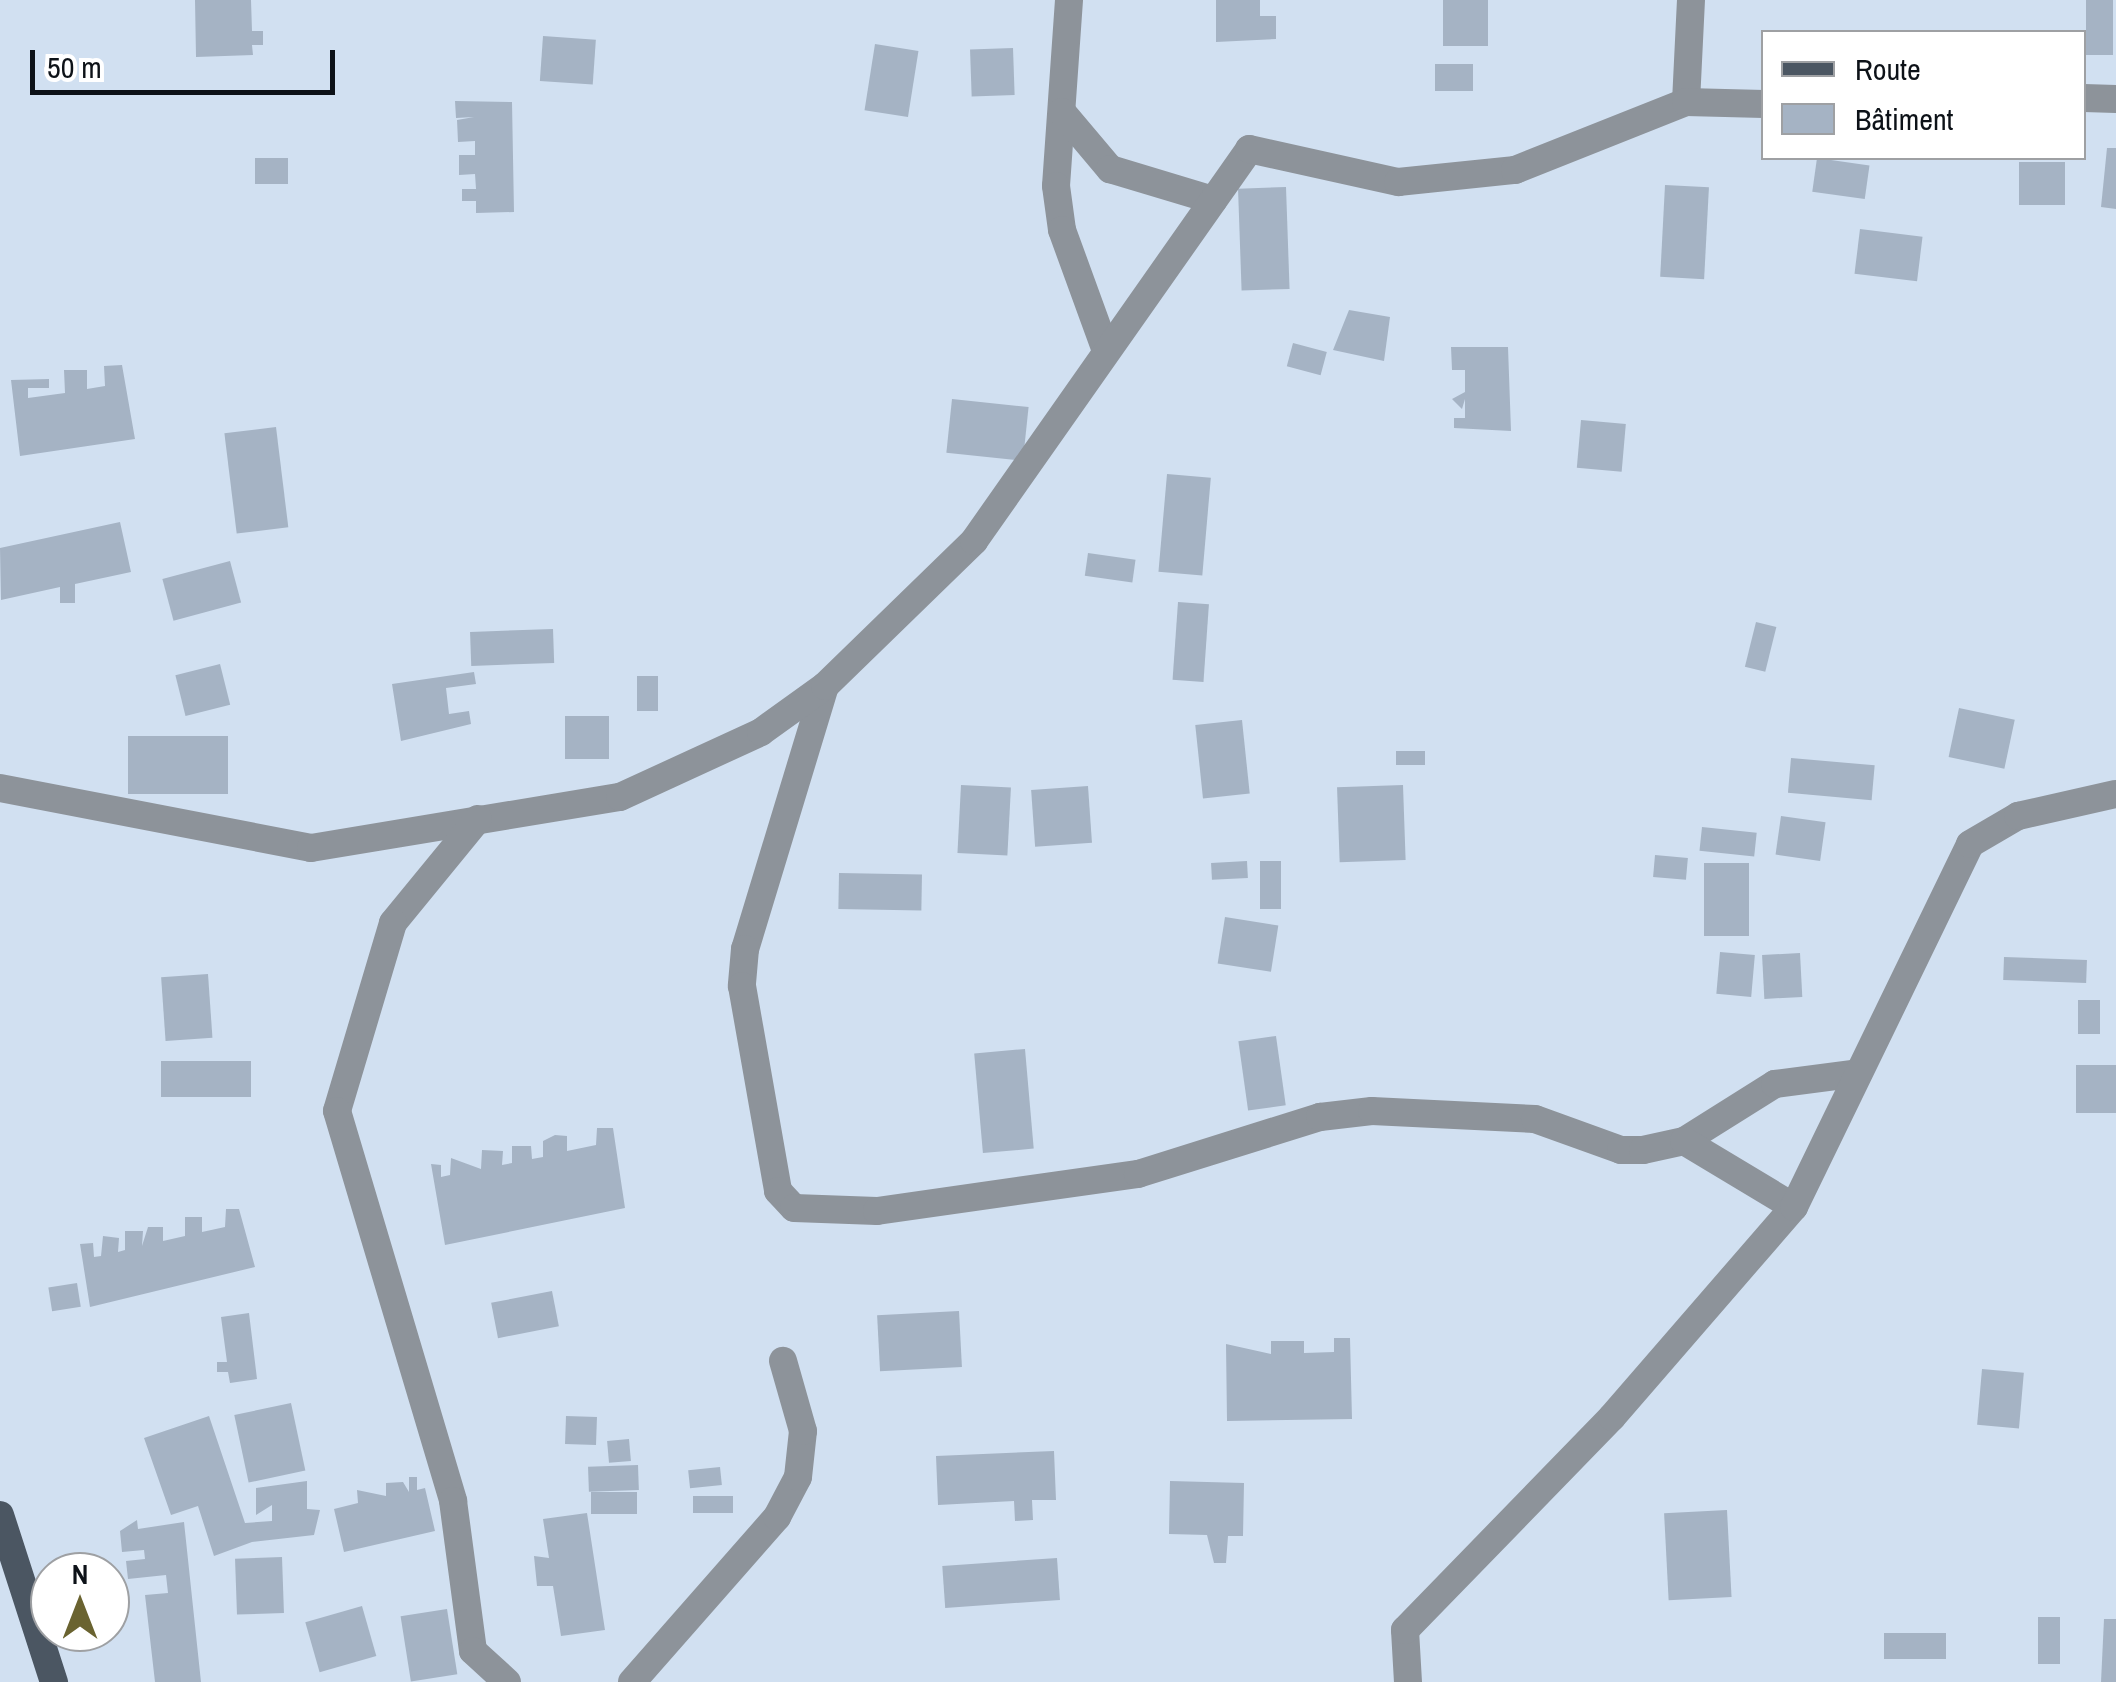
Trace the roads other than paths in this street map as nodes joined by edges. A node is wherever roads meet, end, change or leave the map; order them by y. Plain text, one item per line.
1 (1069, 0) edge
2 (1691, 0) edge
3 (2086, 98) edge
4 (2116, 99) edge
5 (1686, 102) junction
6 (1761, 104) edge
7 (1062, 112) junction
8 (1213, 200) junction
9 (1106, 351) junction
10 (825, 686) junction
11 (0, 788) edge
12 (2116, 794) edge
13 (478, 820) junction
14 (1858, 1073) junction
15 (1684, 1141) junction
16 (1794, 1206) junction
17 (783, 1361) dead end
18 (0, 1515) edge
19 (5, 1546) edge
20 (54, 1682) edge
21 (507, 1682) edge
22 (632, 1682) edge
23 (1408, 1682) edge

1 - 7 street
2 - 5 street
3 - 4 street
5 - 6 street
5 - 8 street
7 - 8 street
7 - 9 street
8 - 9 street
9 - 10 street
10 - 13 street
10 - 15 street
11 - 13 street
12 - 14 street
13 - 21 street
14 - 15 street
14 - 16 street
15 - 16 street
16 - 23 street
17 - 22 street
18 - 19 main road
19 - 20 main road

